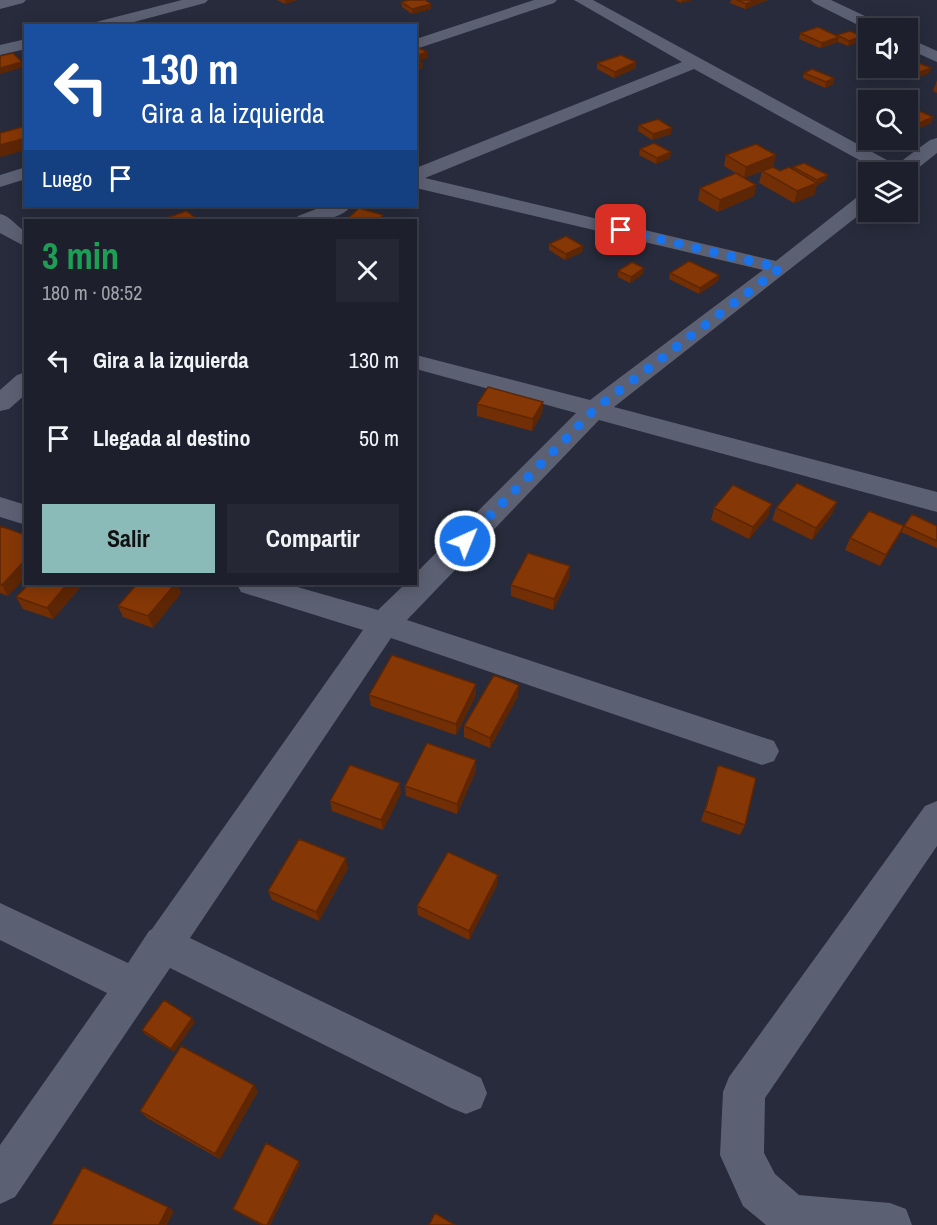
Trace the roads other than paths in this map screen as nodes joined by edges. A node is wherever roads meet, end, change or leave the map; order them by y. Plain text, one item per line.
1 (18, 0) edge
2 (200, 0) edge
3 (549, 0) edge
4 (582, 0) edge
5 (819, 0) edge
6 (0, 4) edge
7 (858, 19) edge
8 (106, 24) edge
9 (24, 44) edge
10 (417, 44) edge
11 (918, 48) edge
12 (0, 50) edge
13 (937, 57) edge
14 (693, 63) junction
15 (937, 144) edge
16 (876, 162) edge
17 (913, 162) edge
18 (24, 174) edge
19 (417, 175) edge
20 (0, 181) edge
21 (417, 182) edge
22 (858, 206) edge
23 (338, 207) edge
24 (308, 219) edge
25 (0, 220) edge
26 (24, 240) edge
27 (780, 268) junction
28 (417, 362) edge
29 (24, 382) edge
30 (0, 403) edge
31 (595, 409) junction
32 (937, 502) edge
33 (0, 507) edge
34 (24, 514) edge
35 (254, 585) edge
36 (384, 624) junction
37 (762, 751) dead end
38 (937, 818) edge
39 (0, 921) edge
40 (162, 945) junction
41 (134, 986) junction
42 (466, 1093) dead end
43 (0, 1182) edge
44 (890, 1225) edge

1 - 6 street
2 - 8 street
3 - 10 street
4 - 14 street
5 - 7 street
9 - 12 street
11 - 13 street
14 - 16 street
14 - 19 street
15 - 17 street
18 - 20 street
21 - 27 street
22 - 27 street
23 - 24 street
25 - 26 street
27 - 31 street
28 - 31 street
29 - 30 street
31 - 32 street
31 - 36 street
33 - 34 street
35 - 36 street
36 - 37 street
36 - 40 street
38 - 44 street
39 - 41 street
40 - 41 street
40 - 42 street
41 - 43 street

